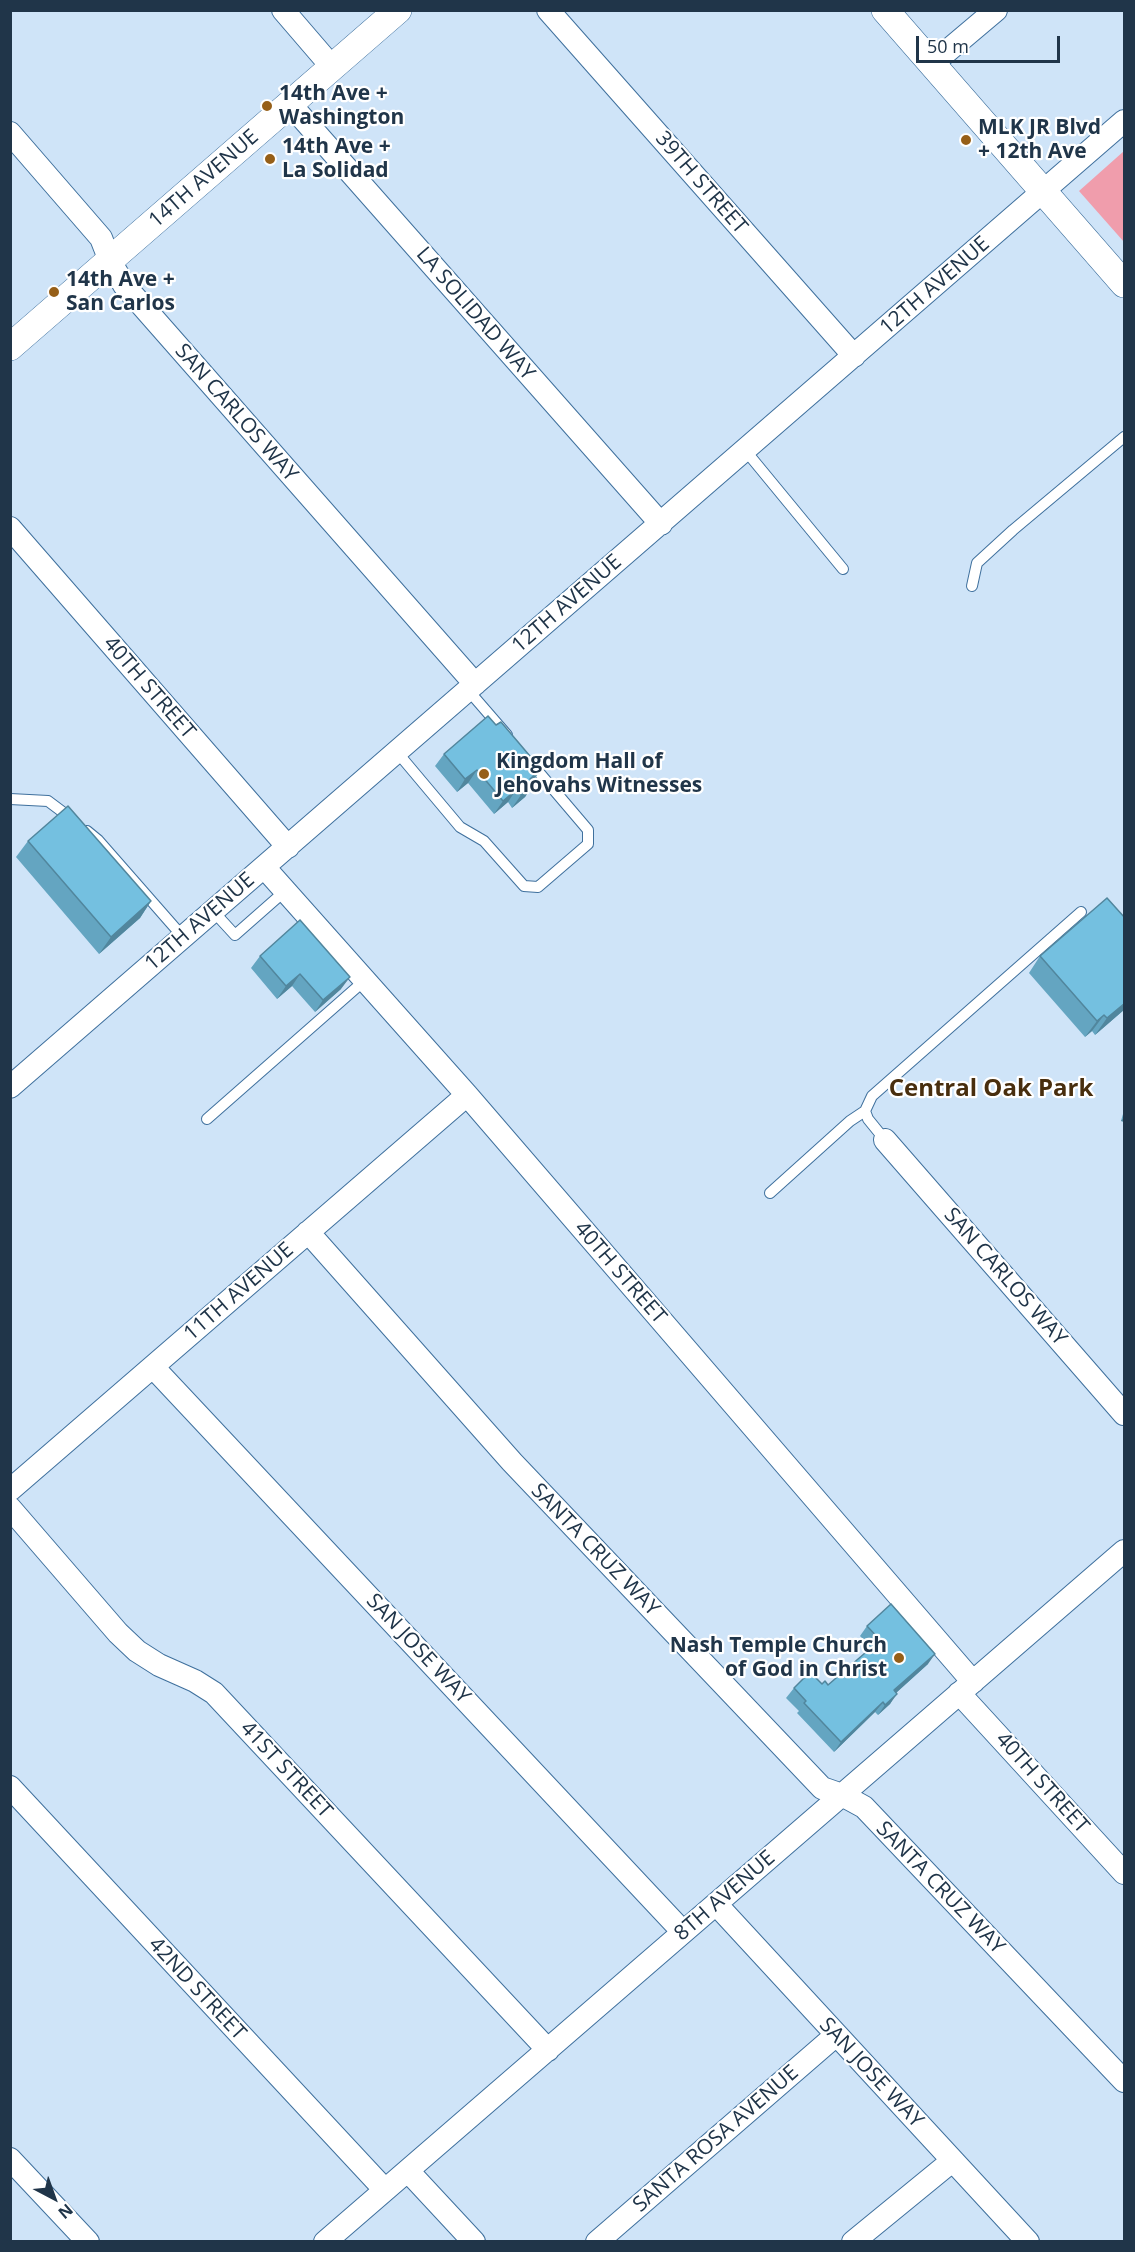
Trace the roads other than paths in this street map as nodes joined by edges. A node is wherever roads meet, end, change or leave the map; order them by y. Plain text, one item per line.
1 (283, 10) edge
2 (398, 10) edge
3 (548, 10) edge
4 (885, 10) edge
5 (996, 10) edge
6 (932, 64) junction
7 (332, 67) junction
8 (290, 104) junction
9 (1125, 121) edge
10 (10, 133) edge
11 (1044, 191) junction
12 (110, 261) junction
13 (1125, 284) edge
14 (10, 347) edge
15 (854, 356) junction
16 (1125, 437) edge
17 (745, 450) junction
18 (661, 524) junction
19 (10, 528) edge
20 (843, 569) dead end
21 (972, 586) dead end
22 (471, 687) junction
23 (396, 752) junction
24 (10, 799) edge
25 (288, 847) junction
26 (264, 867) junction
27 (285, 891) junction
28 (213, 911) junction
29 (1081, 912) dead end
30 (183, 937) junction
31 (364, 981) junction
32 (11, 1086) edge
33 (467, 1095) junction
34 (866, 1112) junction
35 (207, 1119) dead end
36 (885, 1140) joint
37 (770, 1193) dead end
38 (308, 1232) junction
39 (153, 1366) junction
40 (1125, 1414) edge
41 (10, 1490) edge
42 (10, 1508) edge
43 (1125, 1551) edge
44 (966, 1687) junction
45 (10, 1787) edge
46 (842, 1796) junction
47 (1125, 1874) edge
48 (716, 1904) junction
49 (683, 1932) junction
50 (836, 2036) junction
51 (548, 2050) junction
52 (1125, 2080) edge
53 (10, 2159) edge
54 (952, 2161) junction
55 (408, 2171) junction
56 (385, 2190) junction
57 (864, 2238) edge
58 (88, 2241) edge
59 (325, 2241) edge
60 (474, 2241) edge
61 (597, 2241) edge
62 (1028, 2241) edge

1 - 7 street
2 - 7 street, 14TH AVENUE
3 - 15 street, 39TH STREET
4 - 6 street
5 - 6 street
6 - 11 street
7 - 8 street, 14TH AVENUE
8 - 12 street, 14TH AVENUE
8 - 18 street, LA SOLIDAD WAY
9 - 11 street, 12TH AVENUE
10 - 12 street, SAN CARLOS WAY
11 - 13 street
11 - 15 street, 12TH AVENUE
12 - 14 street, 14TH AVENUE
12 - 22 street, SAN CARLOS WAY
15 - 17 street, 12TH AVENUE
16 - 21 lane
17 - 18 street, 12TH AVENUE
17 - 20 lane
18 - 22 street, 12TH AVENUE
19 - 25 street, 40TH STREET
22 - 23 street, 12TH AVENUE
22 - 23 lane
23 - 25 street, 12TH AVENUE
24 - 30 lane
25 - 26 street, 12TH AVENUE
26 - 27 street, 40TH STREET
26 - 28 street, 12TH AVENUE
27 - 28 lane
27 - 31 street, 40TH STREET
28 - 30 street, 12TH AVENUE
29 - 34 lane
30 - 32 street, 12TH AVENUE
31 - 33 street, 40TH STREET
31 - 35 lane
33 - 38 street, 11TH AVENUE
33 - 44 street, 40TH STREET
34 - 36 lane
34 - 37 lane
36 - 40 street, SAN CARLOS WAY
38 - 39 street, 11TH AVENUE
38 - 46 street, SANTA CRUZ WAY
39 - 41 street, 11TH AVENUE
39 - 49 street, SAN JOSE WAY
42 - 51 street, 41ST STREET
43 - 44 street, 8TH AVENUE
44 - 46 street, 8TH AVENUE
44 - 47 street, 40TH STREET
45 - 56 street, 42ND STREET
46 - 48 street, 8TH AVENUE
46 - 52 street, SANTA CRUZ WAY
48 - 49 street, 8TH AVENUE
48 - 50 street, SAN JOSE WAY
49 - 51 street, 8TH AVENUE
50 - 54 street, SAN JOSE WAY
50 - 61 street, SANTA ROSA AVENUE
51 - 55 street, 8TH AVENUE
53 - 58 street
54 - 57 street
54 - 62 street, SAN JOSE WAY
55 - 56 street, 8TH AVENUE
55 - 60 street
56 - 59 street, 8TH AVENUE

